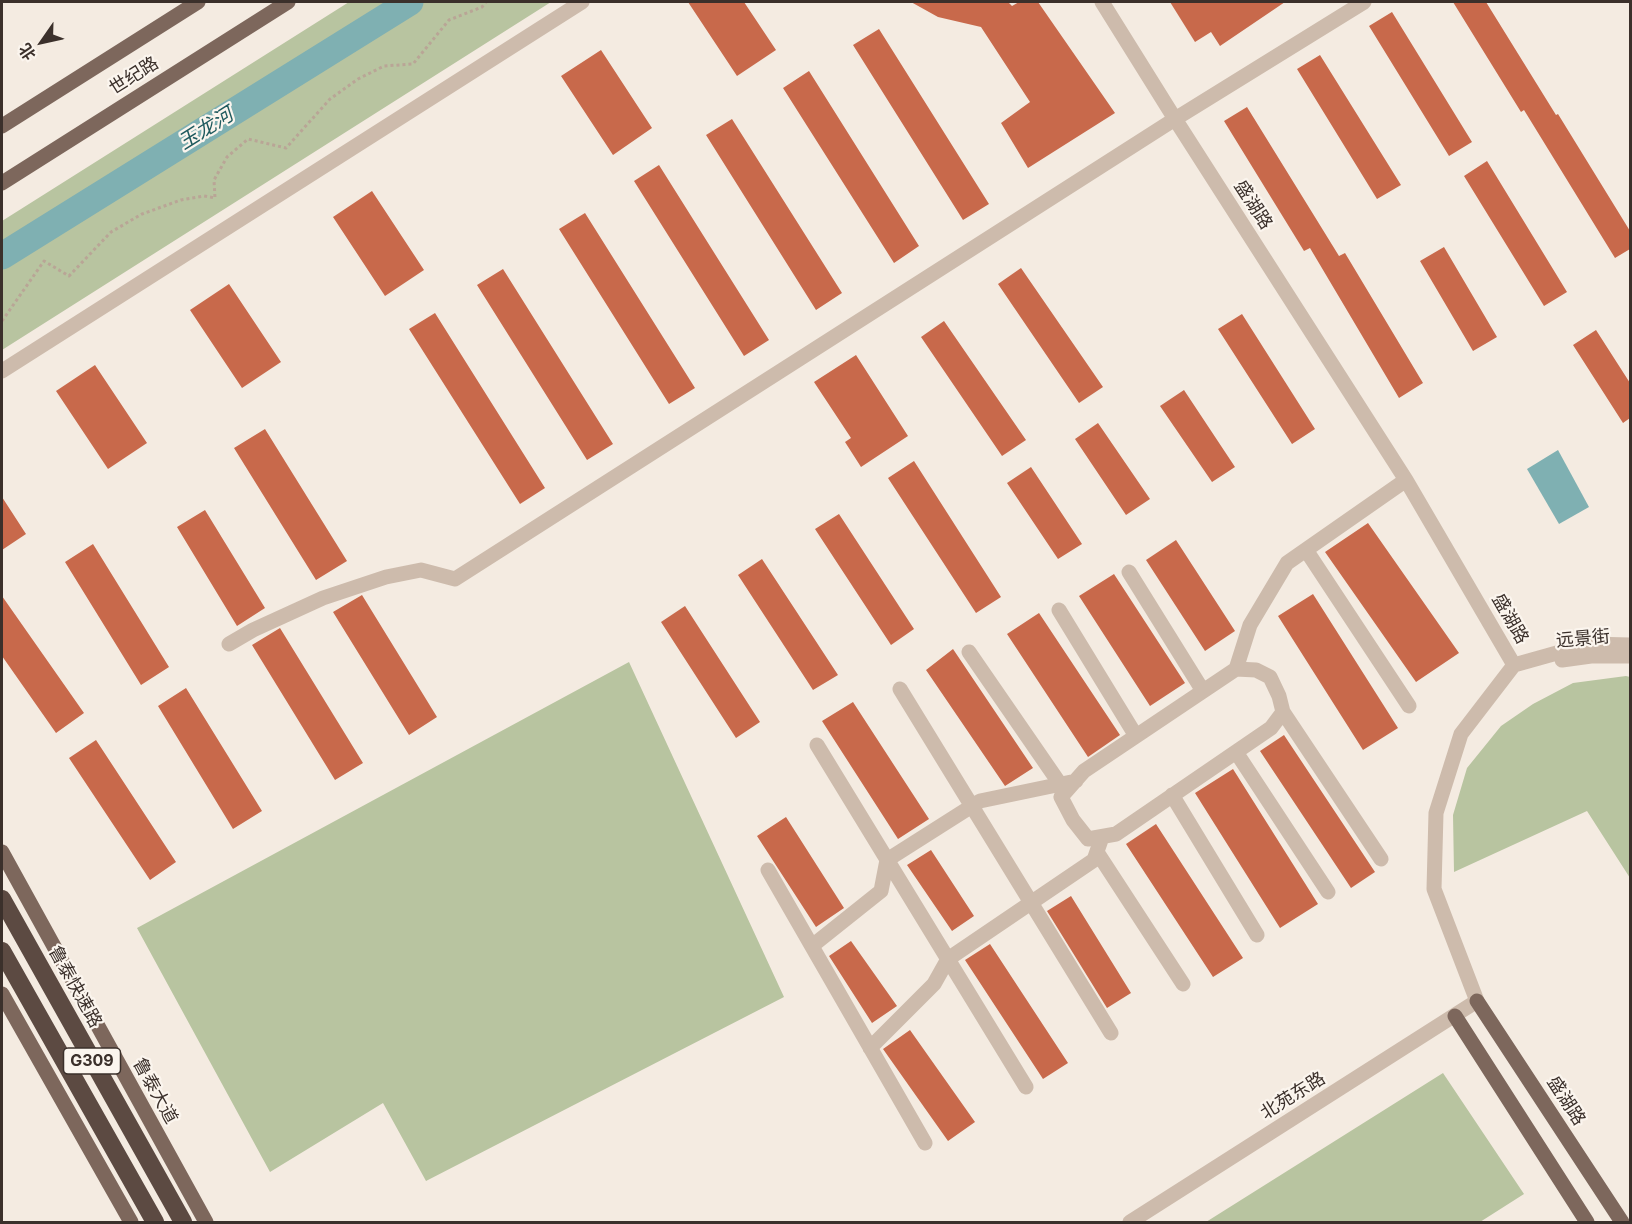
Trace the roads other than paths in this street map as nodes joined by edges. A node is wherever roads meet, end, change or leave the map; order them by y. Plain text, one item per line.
1 (198, 2) edge
2 (288, 2) edge
3 (582, 2) edge
4 (1102, 2) edge
5 (1364, 2) edge
6 (1175, 119) junction
7 (2, 126) edge
8 (2, 183) edge
9 (2, 371) edge
10 (1406, 480) junction
11 (1306, 550) junction
12 (1129, 572) dead end
13 (1059, 610) dead end
14 (229, 644) dead end
15 (1630, 645) edge
16 (969, 652) dead end
17 (1630, 656) edge
18 (1514, 664) junction
19 (1236, 669) junction
20 (900, 689) dead end
21 (1203, 691) junction
22 (1409, 706) dead end
23 (1283, 712) junction
24 (1136, 736) junction
25 (817, 745) dead end
26 (1236, 752) junction
27 (1076, 781) junction
28 (1060, 784) junction
29 (1172, 795) junction
30 (972, 806) junction
31 (1102, 837) junction
32 (2, 852) edge
33 (1096, 852) junction
34 (1381, 859) dead end
35 (887, 860) junction
36 (768, 870) dead end
37 (1328, 892) dead end
38 (2, 899) edge
39 (1031, 903) junction
40 (1257, 935) dead end
41 (812, 945) junction
42 (2, 951) edge
43 (948, 959) junction
44 (1184, 984) dead end
45 (2, 994) edge
46 (1477, 1001) junction
47 (1455, 1016) junction
48 (1111, 1033) dead end
49 (870, 1048) junction
50 (1026, 1087) dead end
51 (925, 1143) dead end
52 (131, 1222) edge
53 (155, 1222) edge
54 (183, 1222) edge
55 (206, 1222) edge
56 (1130, 1222) edge
57 (1587, 1222) edge
58 (1622, 1222) edge

1 - 7 main road, 世纪路
2 - 8 main road, 世纪路
3 - 9 street
4 - 6 street, 盛湖路
5 - 6 street
6 - 10 street, 盛湖路
6 - 14 street
10 - 11 street
10 - 18 street, 盛湖路
11 - 19 street
11 - 22 street
12 - 21 street
13 - 24 street
15 - 18 street, 远景街
16 - 28 street
17 - 18 street, 远景街
18 - 46 street, 盛湖路
19 - 21 street
19 - 23 street
20 - 30 street
21 - 24 street
23 - 26 street
23 - 34 street
24 - 27 street
25 - 35 street
26 - 29 street
26 - 37 street
27 - 28 street
27 - 31 street
28 - 30 street
29 - 31 street
29 - 40 street
30 - 35 street
30 - 39 street
31 - 33 street
32 - 55 main road, 鲁泰大道
33 - 39 street
33 - 44 street
35 - 41 street
35 - 43 street
36 - 41 street
38 - 54 highway, 鲁泰快速路 / G309
39 - 43 street
39 - 48 street
41 - 49 street
42 - 53 highway, G309
43 - 49 street
43 - 50 street
45 - 52 main road
46 - 47 street, 北苑东路
46 - 58 main road, 盛湖路
47 - 56 street, 北苑东路
47 - 57 main road
49 - 51 street

